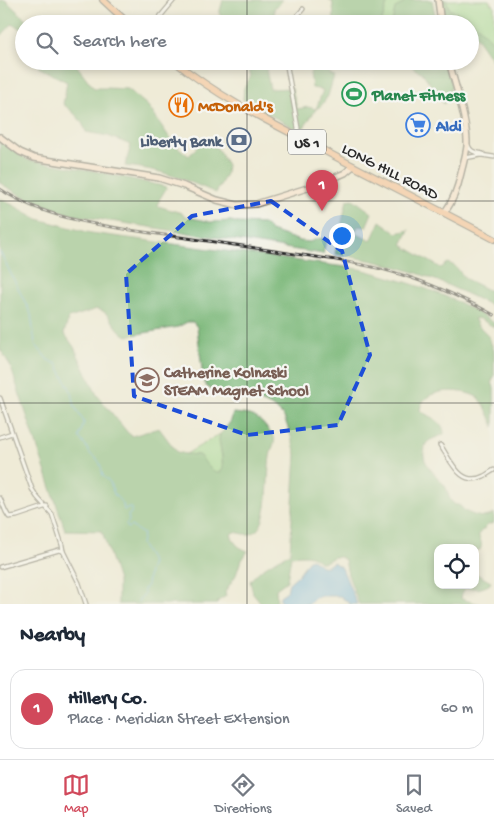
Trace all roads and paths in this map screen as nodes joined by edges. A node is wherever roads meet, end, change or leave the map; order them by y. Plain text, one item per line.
1 (104, 0) edge
2 (174, 0) edge
3 (438, 0) edge
4 (303, 9) dead end
5 (120, 15) edge
6 (162, 15) edge
7 (298, 15) edge
8 (440, 15) edge
9 (186, 70) edge
10 (288, 70) edge
11 (452, 70) edge
12 (0, 137) edge
13 (297, 137) junction
14 (467, 143) junction
15 (488, 156) junction
16 (494, 157) edge
17 (464, 158) junction
18 (353, 166) junction
19 (445, 212) junction
20 (494, 239) edge
21 (0, 398) edge
22 (12, 433) junction
23 (0, 436) edge
24 (440, 446) dead end
25 (494, 470) edge
26 (0, 498) edge
27 (46, 506) junction
28 (63, 550) junction
29 (0, 567) edge
30 (86, 604) edge

1 - 5 main road
2 - 6 street
3 - 8 street
4 - 7 street
9 - 13 main road, LONG HILL ROAD / US 1
10 - 13 street
11 - 14 street
12 - 18 street
13 - 18 main road, LONG HILL ROAD / US 1
14 - 15 street
14 - 17 street
15 - 16 street
15 - 17 street
17 - 19 street
18 - 19 main road, LONG HILL ROAD / US 1
19 - 20 main road, LONG HILL ROAD / US 1
21 - 22 street
22 - 23 street
22 - 27 street
24 - 25 street
26 - 27 street
27 - 28 street
28 - 29 street
28 - 30 street

